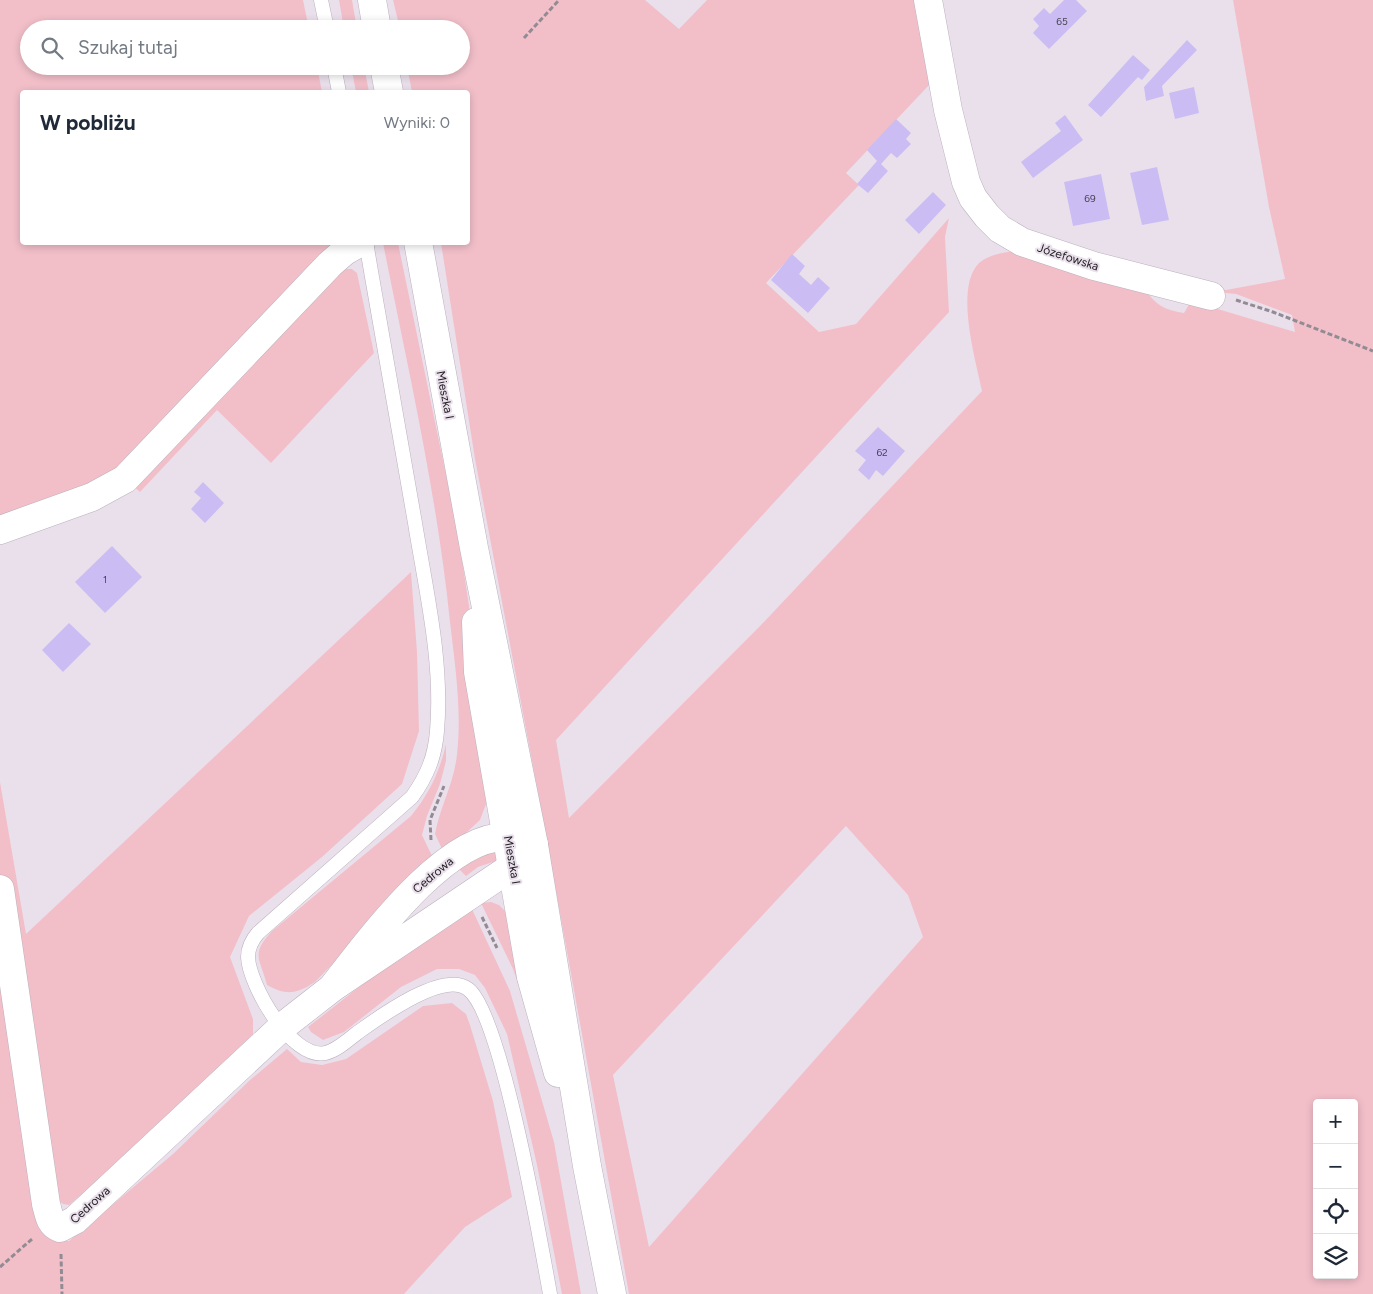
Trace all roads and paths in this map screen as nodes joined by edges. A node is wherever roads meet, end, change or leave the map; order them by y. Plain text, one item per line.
1 (321, 0) edge
2 (372, 0) edge
3 (559, 0) edge
4 (929, 1) edge
5 (324, 20) edge
6 (375, 20) edge
7 (524, 38) dead end
8 (336, 75) edge
9 (386, 75) edge
10 (339, 90) edge
11 (389, 90) edge
12 (356, 245) edge
13 (367, 245) edge
14 (419, 245) edge
15 (1211, 296) joint
16 (1373, 350) edge
17 (0, 530) edge
18 (474, 548) junction
19 (508, 837) junction
20 (534, 845) junction
21 (513, 866) junction
22 (481, 888) junction
23 (0, 889) edge
24 (520, 911) junction
25 (332, 988) junction
26 (282, 1027) junction
27 (587, 1166) junction
28 (56, 1225) junction
29 (0, 1267) edge
30 (62, 1294) edge
31 (550, 1294) edge
32 (612, 1294) edge

1 - 5 lane
2 - 6 street
3 - 7 path
4 - 15 street, Józefowska
8 - 10 lane
9 - 11 street
12 - 17 street
13 - 26 lane
14 - 18 street, Mieszka I
15 - 16 path
18 - 19 street, Mieszka I
18 - 20 street, Mieszka I
19 - 20 street, Cedrowa
19 - 21 street, Mieszka I
19 - 25 street, Cedrowa
20 - 21 street, Cedrowa
20 - 27 street, Mieszka I
21 - 22 street, Cedrowa
21 - 24 street, Mieszka I
22 - 24 street
22 - 25 street, Cedrowa
23 - 28 street, Cedrowa
24 - 27 street, Mieszka I
25 - 26 street, Cedrowa
26 - 28 street, Cedrowa
26 - 31 lane
27 - 32 street, Mieszka I
28 - 29 path
28 - 30 path

